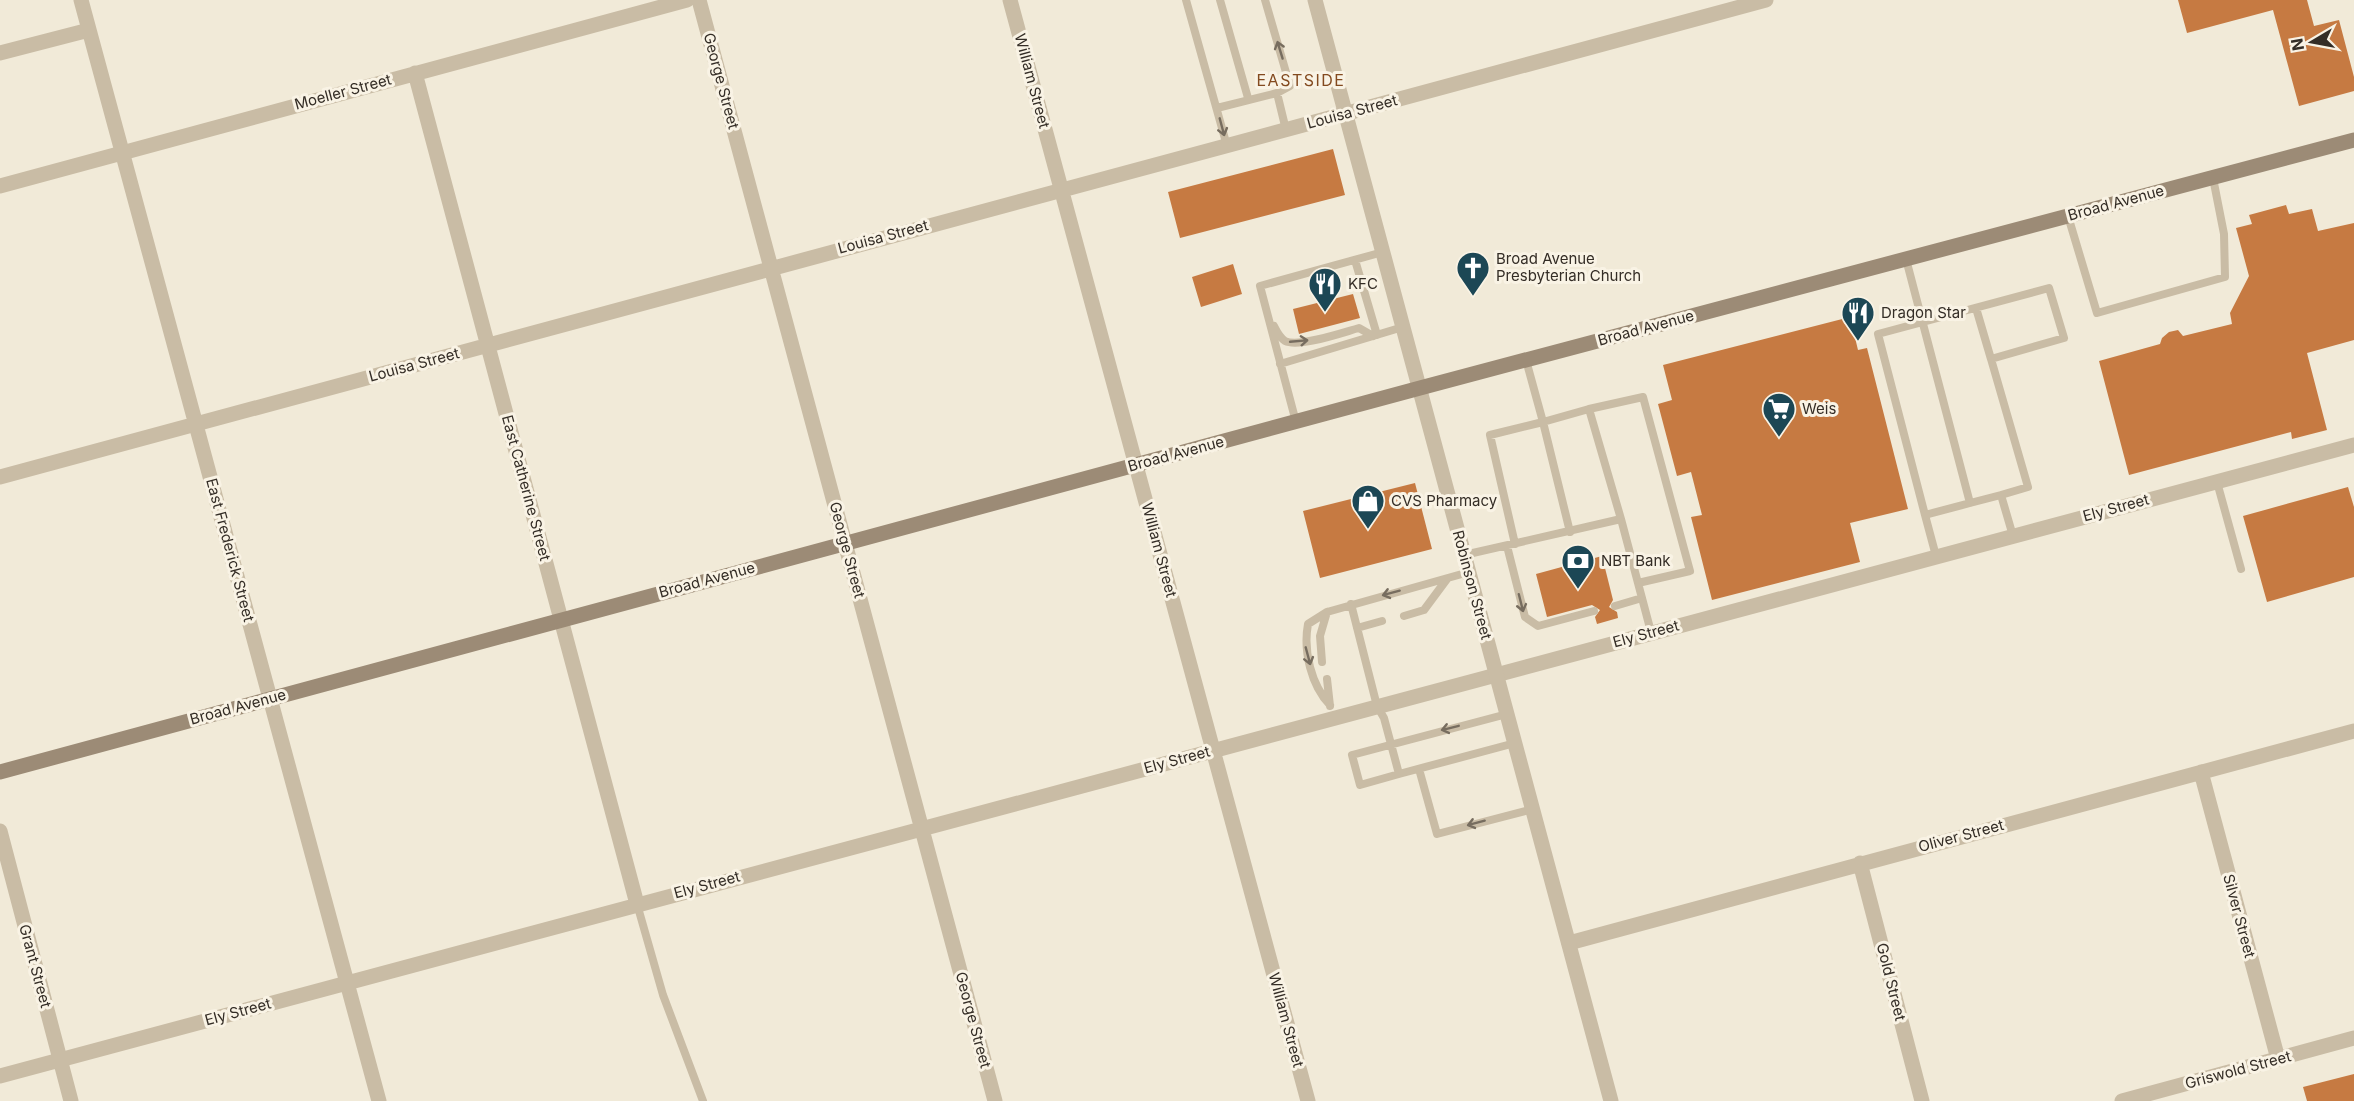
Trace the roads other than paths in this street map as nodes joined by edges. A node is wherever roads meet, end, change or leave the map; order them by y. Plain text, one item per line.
1 (81, 0) edge
2 (687, 0) edge
3 (699, 0) edge
4 (1010, 0) edge
5 (1186, 0) edge
6 (1220, 0) edge
7 (1265, 0) edge
8 (1315, 0) edge
9 (1766, 0) edge
10 (89, 30) junction
11 (0, 53) edge
12 (415, 73) junction
13 (1277, 93) junction
14 (1248, 98) junction
15 (1216, 108) junction
16 (1346, 114) junction
17 (1286, 129) junction
18 (2354, 140) edge
19 (1227, 146) junction
20 (122, 153) junction
21 (2213, 178) junction
22 (0, 186) edge
23 (1061, 189) junction
24 (2068, 216) junction
25 (1383, 252) junction
26 (1906, 259) junction
27 (1355, 260) junction
28 (771, 267) junction
29 (1264, 303) junction
30 (1976, 308) junction
31 (1923, 322) junction
32 (1403, 327) junction
33 (1375, 335) junction
34 (488, 345) junction
35 (1990, 359) junction
36 (1526, 360) junction
37 (1280, 364) junction
38 (1419, 388) junction
39 (1589, 409) junction
40 (1296, 422) junction
41 (1543, 422) junction
42 (196, 425) junction
43 (2354, 445) edge
44 (1136, 465) junction
45 (0, 477) edge
46 (2217, 482) junction
47 (2001, 495) junction
48 (1970, 503) junction
49 (1925, 515) junction
50 (1622, 519) junction
51 (1570, 532) junction
52 (2013, 536) junction
53 (845, 543) junction
54 (1511, 545) junction
55 (1464, 555) junction
56 (1936, 556) junction
57 (2241, 568) dead end
58 (1469, 572) junction
59 (1447, 578) junction
60 (1638, 583) junction
61 (1642, 598) junction
62 (1351, 604) junction
63 (1615, 606) dead end
64 (1594, 611) dead end
65 (1328, 612) junction
66 (1404, 616) dead end
67 (561, 620) junction
68 (1382, 621) dead end
69 (1357, 628) junction
70 (1652, 632) junction
71 (1322, 662) dead end
72 (1496, 674) junction
73 (1327, 680) dead end
74 (270, 699) junction
75 (1377, 706) junction
76 (1332, 711) junction
77 (1507, 714) junction
78 (2354, 731) edge
79 (1515, 743) junction
80 (1391, 744) junction
81 (1214, 750) junction
82 (1419, 769) junction
83 (0, 772) edge
84 (2201, 772) junction
85 (1399, 774) junction
86 (1533, 809) junction
87 (922, 828) junction
88 (0, 831) edge
89 (1860, 863) junction
90 (637, 904) junction
91 (1569, 943) junction
92 (347, 983) junction
93 (2354, 1038) edge
94 (2278, 1059) junction
95 (60, 1060) junction
96 (0, 1076) edge
97 (71, 1101) edge
98 (379, 1101) edge
99 (703, 1101) edge
100 (995, 1101) edge
101 (1308, 1101) edge
102 (1611, 1101) edge
103 (1922, 1101) edge
104 (2121, 1101) edge

1 - 10 street, East Frederick Street
2 - 12 street, Moeller Street
3 - 28 street, George Street
4 - 23 street, William Street
5 - 15 lane
6 - 14 lane
13 -> 7 lane
8 - 16 street, Robinson Street
9 - 16 street, Louisa Street
10 - 11 street
10 - 20 street, East Frederick Street
12 - 20 street, Moeller Street
12 - 34 street, East Catherine Street
13 - 14 lane
13 - 17 lane
14 - 15 lane
15 -> 19 lane
16 - 17 street, Louisa Street
16 - 25 street, Robinson Street
17 - 19 street, Louisa Street
18 - 21 main road, Broad Avenue
19 - 23 street, Louisa Street
20 - 22 street, Moeller Street
20 - 42 street, East Frederick Street
21 - 24 main road, Broad Avenue
21 - 24 lane
23 - 28 street, Louisa Street
23 - 44 street, William Street
24 - 26 main road, Broad Avenue
25 - 27 lane
25 - 32 street, Robinson Street
26 - 31 lane
26 - 36 main road, Broad Avenue
27 - 29 lane
27 - 33 lane
28 - 34 street, Louisa Street
28 - 53 street, George Street
29 -> 33 lane
29 - 37 lane
30 - 31 lane
30 - 35 lane
30 - 35 lane
31 - 48 lane
31 - 49 lane
32 - 33 lane
32 - 38 street, Robinson Street
33 - 37 lane
34 - 42 street, Louisa Street
34 - 67 street, East Catherine Street
35 - 47 lane
36 - 38 main road, Broad Avenue
36 - 41 lane
37 - 40 lane
38 - 40 main road, Broad Avenue
38 - 55 street, Robinson Street
39 - 41 lane
39 - 50 lane
39 - 60 lane
40 - 44 main road, Broad Avenue
41 - 51 lane
41 - 54 lane
42 - 45 street, Louisa Street
42 - 74 street, East Frederick Street
43 - 46 street, Ely Street
44 - 53 main road, Broad Avenue
44 - 81 street, William Street
46 - 52 street, Ely Street
46 - 57 lane
47 - 48 lane
47 - 52 lane
48 - 49 lane
49 - 56 lane
50 - 51 lane
50 - 60 lane
51 - 54 lane
52 - 56 street, Ely Street
53 - 67 main road, Broad Avenue
53 - 87 street, George Street
54 - 55 lane
54 -> 64 lane
55 - 58 street, Robinson Street
56 - 70 street, Ely Street
58 - 59 lane
58 - 72 street, Robinson Street
59 -> 62 lane
59 - 66 lane
60 - 61 lane
61 - 63 lane
61 - 70 lane
62 - 65 lane
62 - 69 lane
65 - 71 lane
65 -> 76 lane
67 - 74 main road, Broad Avenue
67 - 90 street, East Catherine Street
68 - 69 lane
69 - 75 lane
70 - 72 street, Ely Street
72 - 75 street, Ely Street
72 - 77 street, Robinson Street
73 - 76 lane
74 - 83 main road, Broad Avenue
74 - 92 street, East Frederick Street
75 - 76 street, Ely Street
75 - 80 lane
76 - 81 street, Ely Street
77 - 79 street, Robinson Street
77 -> 80 lane
78 - 84 street, Oliver Street
79 - 82 lane
79 - 86 street, Robinson Street
80 - 85 lane
80 - 85 lane
81 - 87 street, Ely Street
81 - 101 street, William Street
82 - 85 lane
86 -> 82 lane
84 - 89 street, Oliver Street
84 - 94 street, Silver Street
86 - 91 street, Robinson Street
87 - 90 street, Ely Street
87 - 100 street, George Street
88 - 95 street, Grant Street
89 - 91 street, Oliver Street
89 - 103 street, Gold Street
90 - 92 street, Ely Street
90 - 99 lane
91 - 102 street, Robinson Street
92 - 95 street, Ely Street
92 - 98 street, East Frederick Street
93 - 94 street, Griswold Street
94 - 104 street, Griswold Street
95 - 96 street, Ely Street
95 - 97 street, Grant Street

